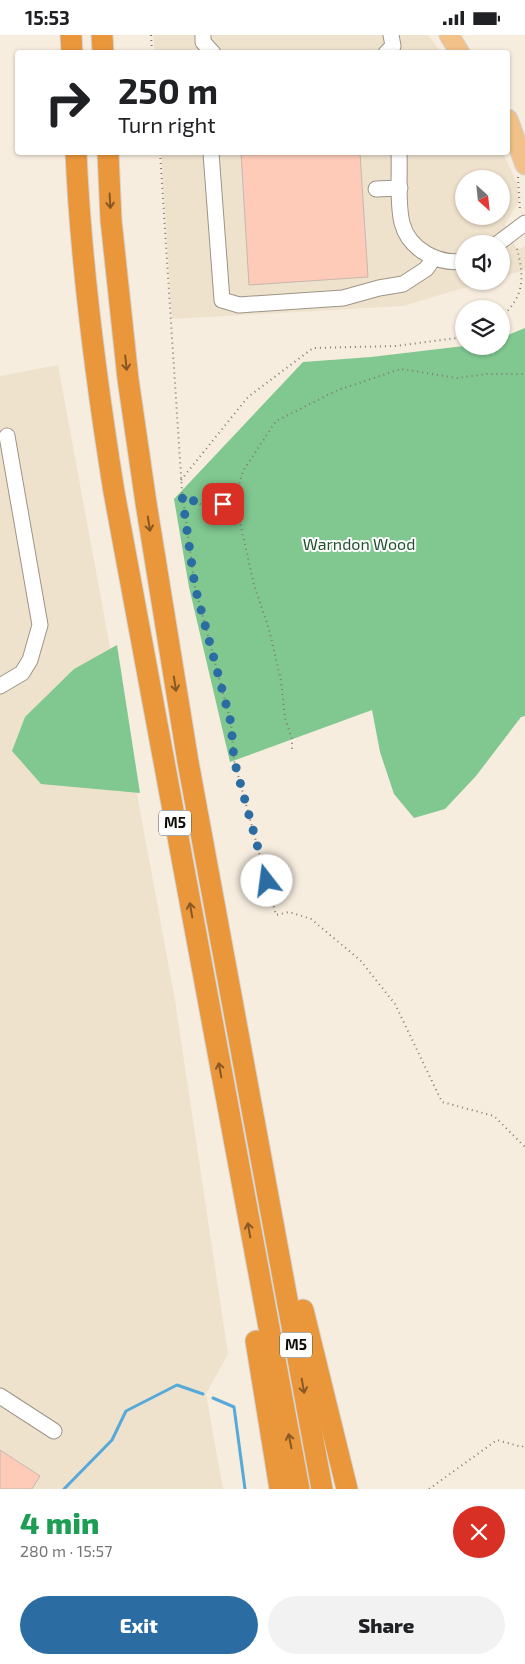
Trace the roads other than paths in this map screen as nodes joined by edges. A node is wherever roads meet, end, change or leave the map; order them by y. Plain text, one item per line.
1 (71, 35) edge
2 (102, 35) edge
3 (203, 35) edge
4 (391, 35) edge
5 (449, 35) edge
6 (72, 50) edge
7 (103, 50) edge
8 (210, 50) edge
9 (389, 50) edge
10 (458, 50) edge
11 (510, 119) edge
12 (510, 125) edge
13 (525, 130) edge
14 (76, 155) edge
15 (108, 155) edge
16 (211, 155) edge
17 (399, 155) edge
18 (521, 171) edge
19 (376, 189) dead end
20 (400, 189) junction
21 (525, 223) edge
22 (509, 235) edge
23 (434, 257) junction
24 (455, 263) edge
25 (7, 436) dead end
26 (0, 686) edge
27 (270, 1200) junction
28 (255, 1260) junction
29 (0, 1396) edge
30 (54, 1431) dead end
31 (280, 1489) edge
32 (299, 1489) edge
33 (322, 1489) edge
34 (347, 1489) edge

1 - 6 highway
2 - 7 highway
3 - 8 street
4 - 9 street
5 - 10 main road
11 - 13 main road
12 - 18 main road
28 -> 14 highway, M5
15 -> 27 highway, M5
16 - 23 street
17 - 20 street
19 - 20 street
20 - 23 street
21 - 22 street
23 - 24 street
25 - 26 street
27 -> 33 highway, M5
27 - 34 highway, M5
28 - 31 highway, M5
32 -> 28 highway, M5
29 - 30 street

